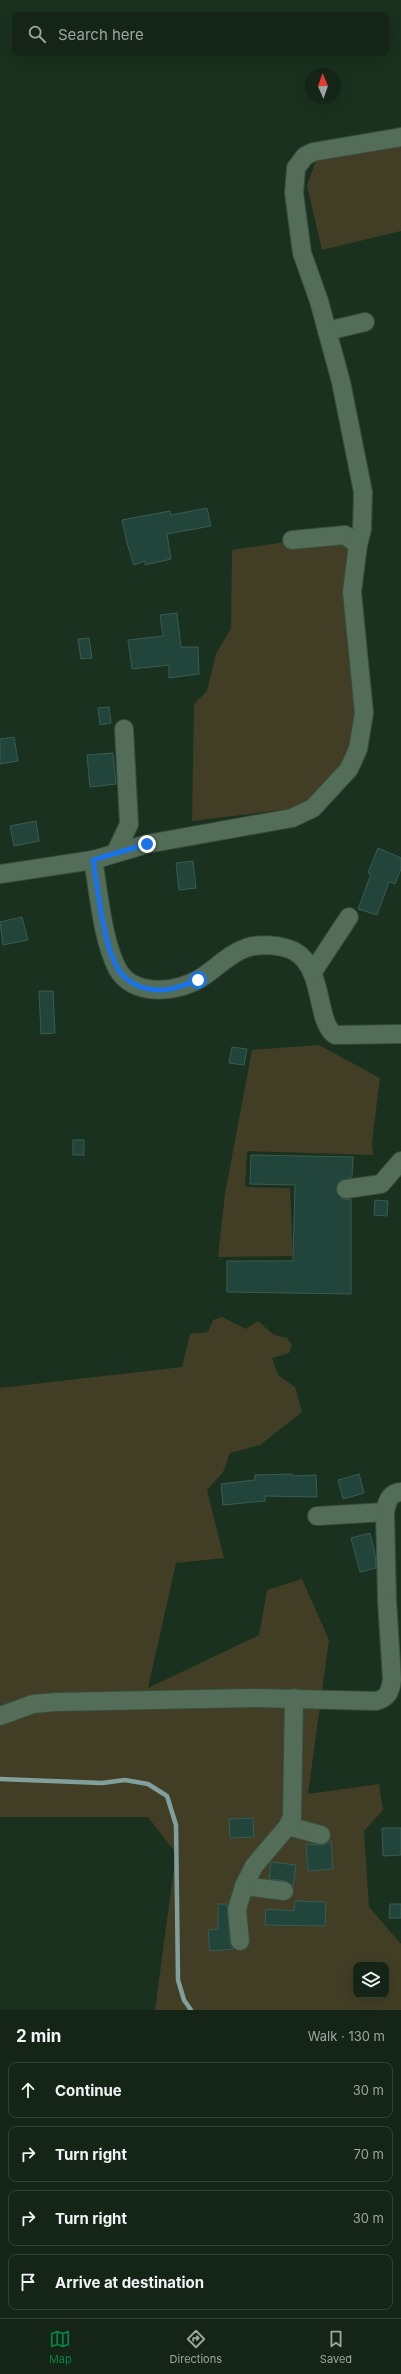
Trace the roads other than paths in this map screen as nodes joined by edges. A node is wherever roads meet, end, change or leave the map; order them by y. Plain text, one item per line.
1 (401, 137) edge
2 (365, 322) dead end
3 (327, 331) junction
4 (292, 540) dead end
5 (358, 545) junction
6 (124, 730) dead end
7 (116, 852) junction
8 (93, 860) junction
9 (0, 874) edge
10 (349, 917) dead end
11 (312, 974) junction
12 (401, 1034) edge
13 (401, 1161) edge
14 (346, 1189) dead end
15 (401, 1492) edge
16 (385, 1512) junction
17 (317, 1516) dead end
18 (294, 1698) junction
19 (0, 1716) edge
20 (288, 1826) junction
21 (320, 1835) dead end
22 (244, 1886) junction
23 (284, 1891) dead end
24 (240, 1941) dead end

1 - 3 street
2 - 3 street
3 - 5 street
4 - 5 street
5 - 7 street
6 - 7 street
7 - 8 street
8 - 9 street
8 - 11 street
10 - 11 street
11 - 12 street
13 - 14 street
15 - 16 street
16 - 17 street
16 - 18 street
18 - 19 street
18 - 20 street
20 - 21 street
20 - 22 street
22 - 23 street
22 - 24 street

